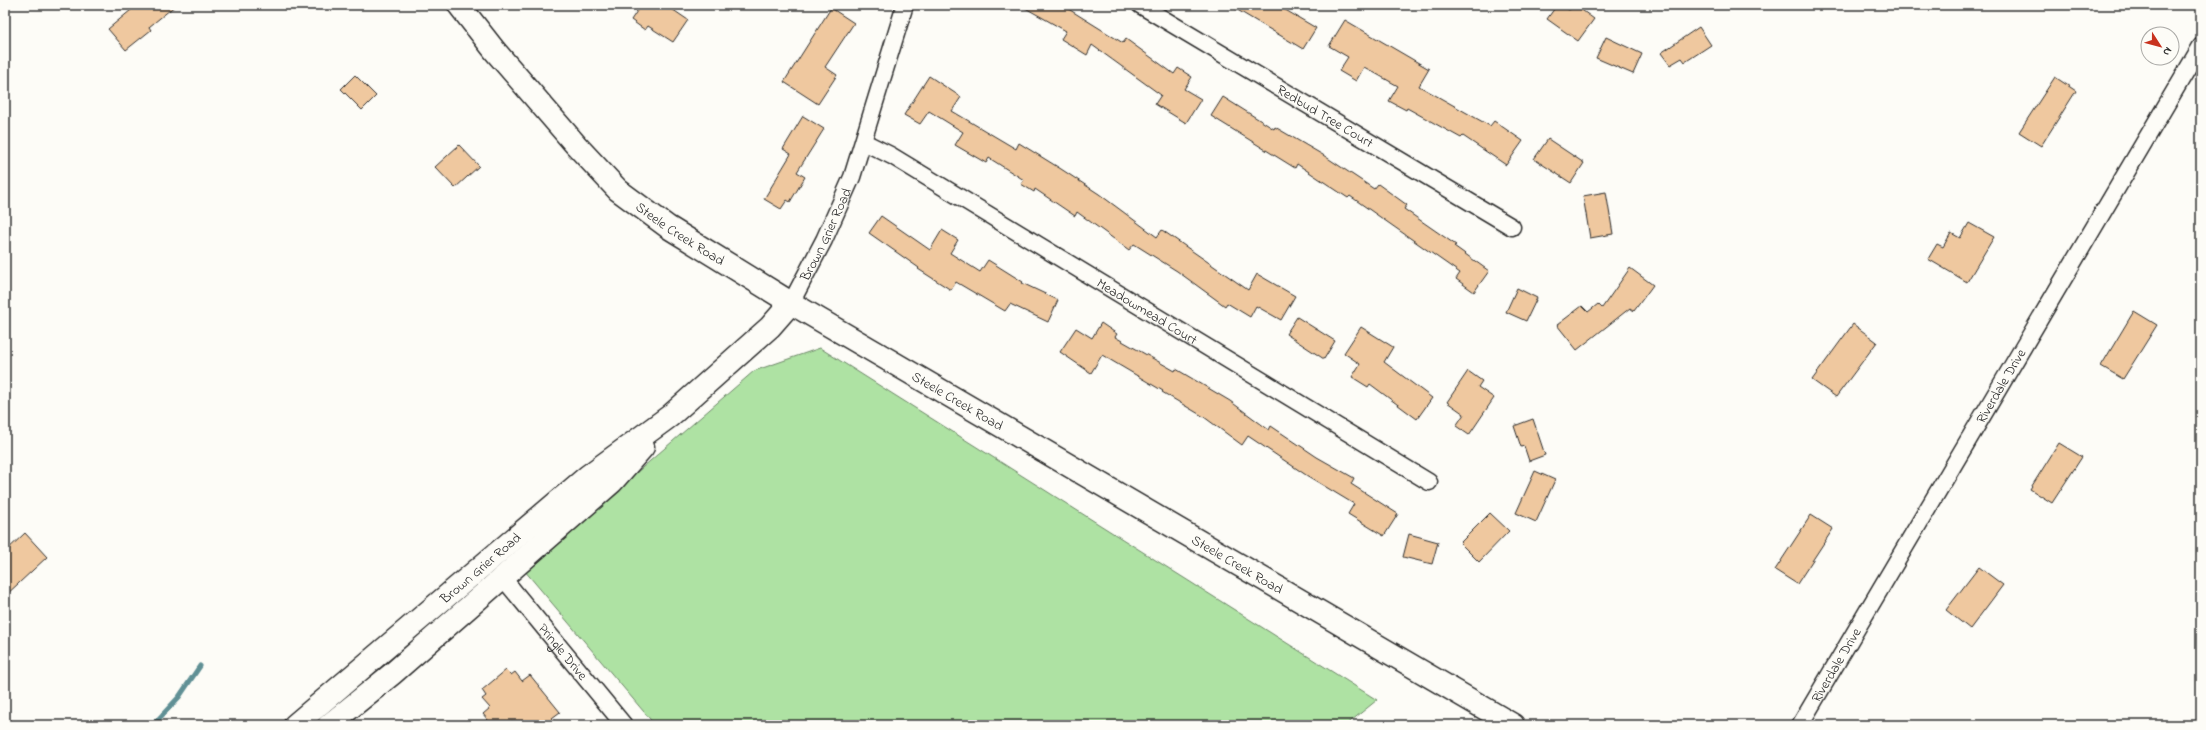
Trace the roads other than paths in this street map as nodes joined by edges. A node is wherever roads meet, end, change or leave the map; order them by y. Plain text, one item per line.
1 (460, 5) edge
2 (905, 5) edge
3 (1140, 5) edge
4 (2201, 46) edge
5 (864, 142) junction
6 (1512, 227) dead end
7 (791, 303) junction
8 (670, 416) junction
9 (1429, 482) dead end
10 (503, 578) junction
11 (295, 725) edge
12 (329, 725) edge
13 (624, 725) edge
14 (1512, 725) edge
15 (1800, 725) edge

1 - 7 main road, Steele Creek Road
2 - 5 street, Brown Grier Road
3 - 6 street, Redbud Tree Court
4 - 15 street, Riverdale Drive
5 - 7 street, Brown Grier Road
5 - 9 street, Meadowmead Court
7 - 8 main road, Brown Grier Road
7 - 14 main road, Steele Creek Road
8 - 10 main road, Brown Grier Road
8 - 11 main road, Brown Grier Road
10 - 12 main road, Brown Grier Road
10 - 13 street, Pringle Drive

